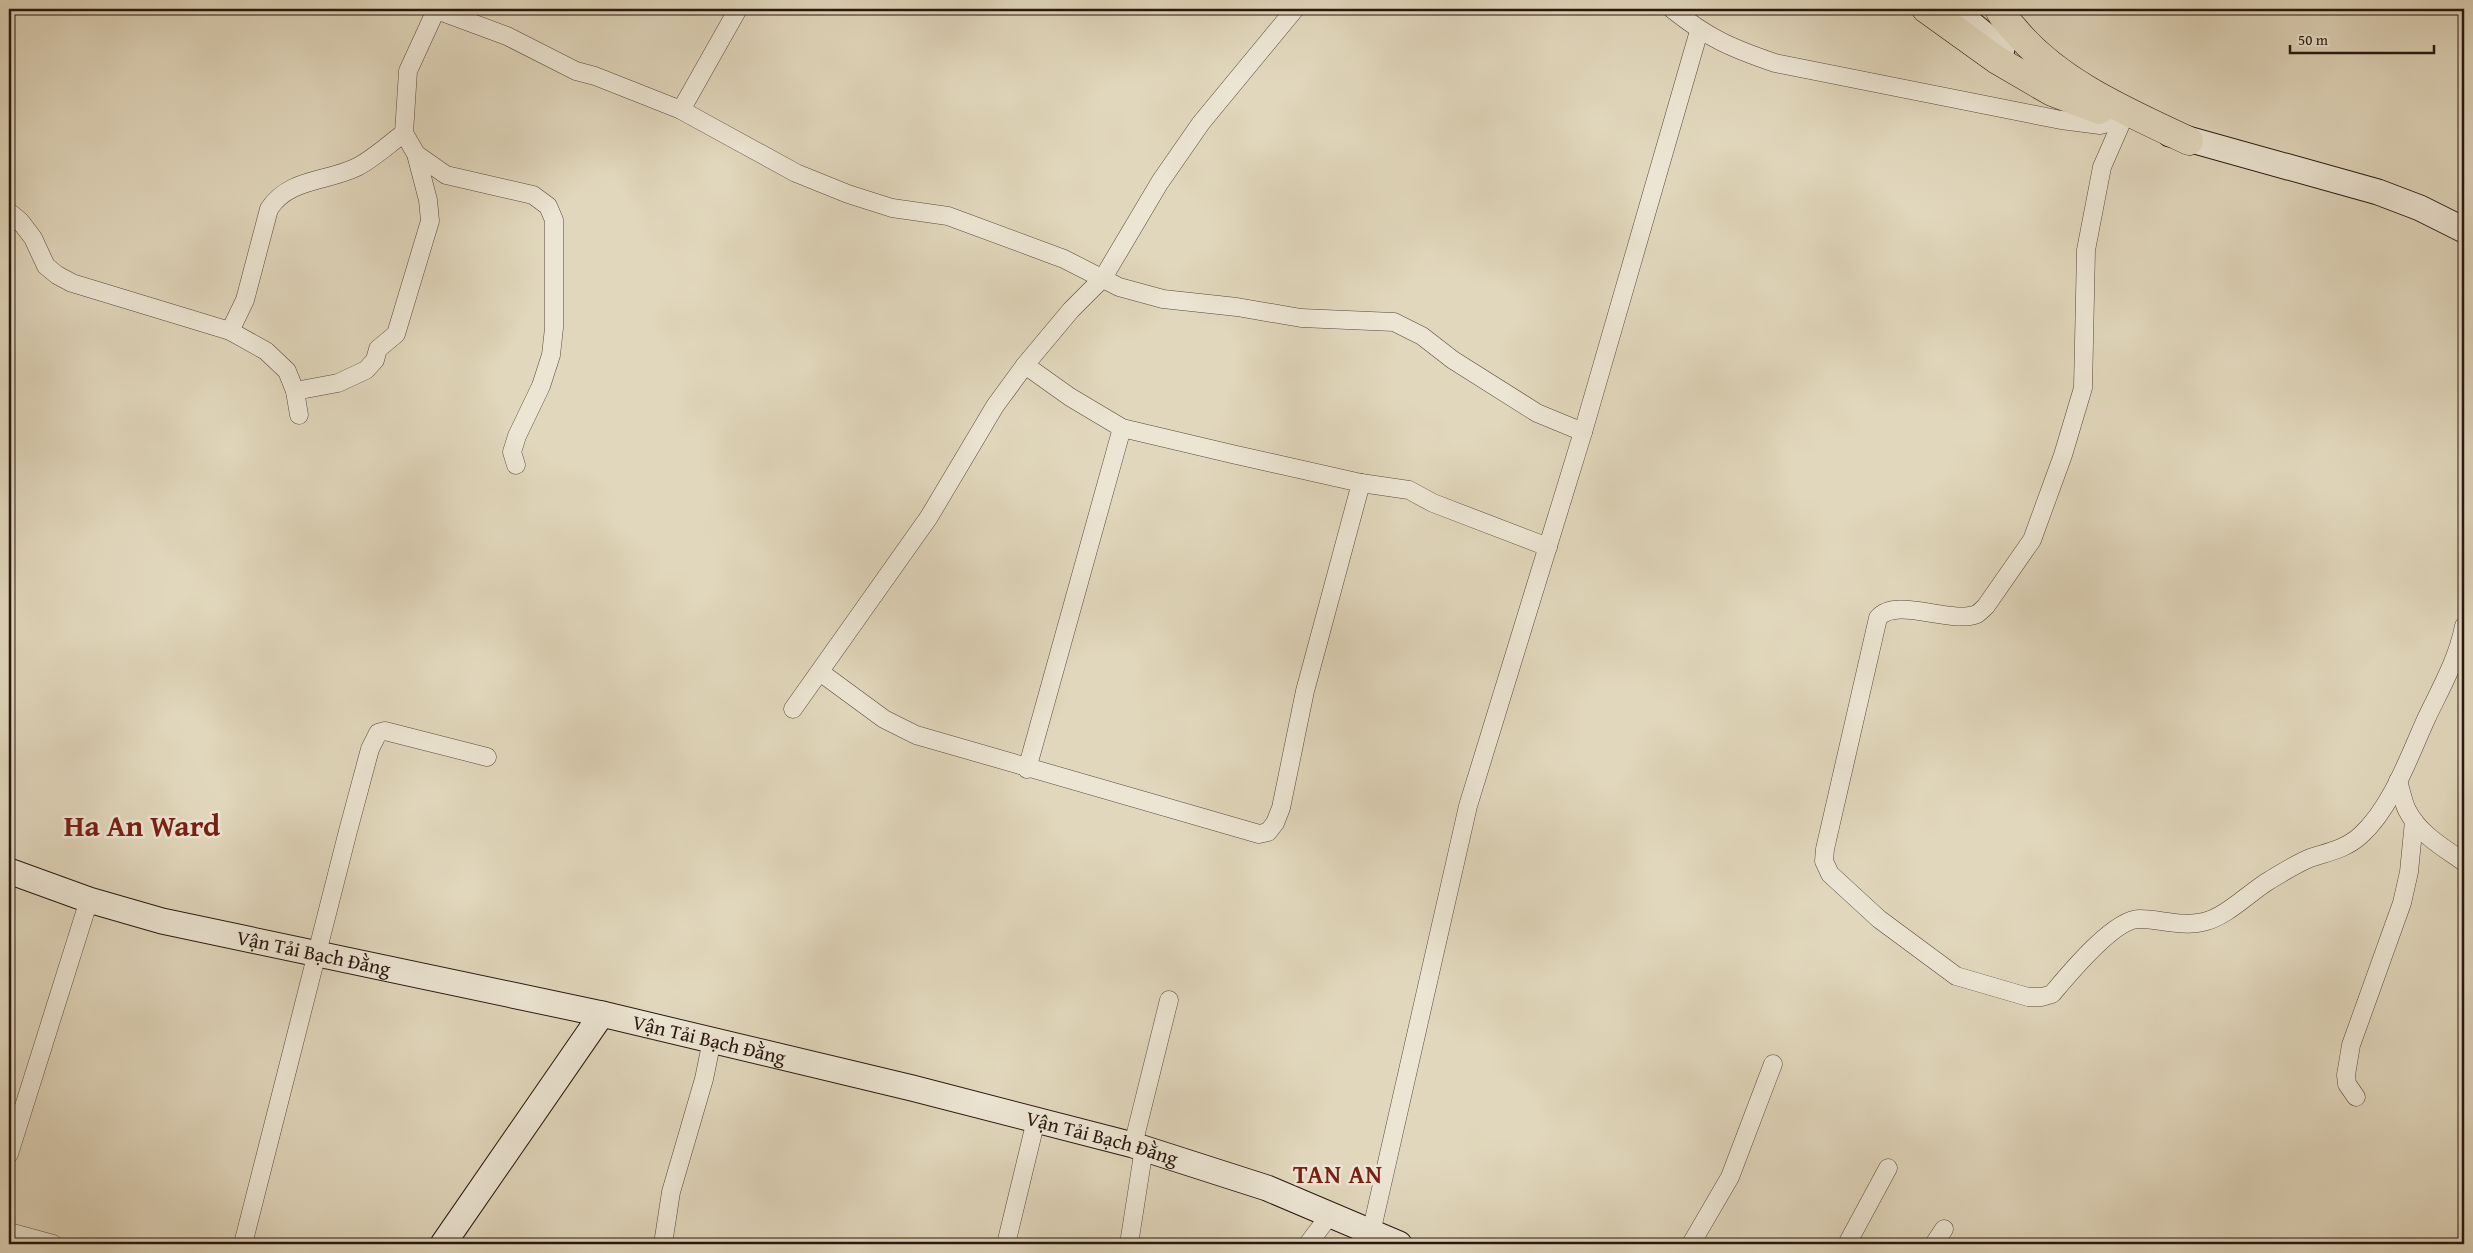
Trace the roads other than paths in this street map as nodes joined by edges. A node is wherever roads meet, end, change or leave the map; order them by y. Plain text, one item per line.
1 (435, 9) edge
2 (738, 9) edge
3 (1295, 9) edge
4 (1672, 9) edge
5 (1926, 9) edge
6 (1953, 9) edge
7 (1999, 9) edge
8 (1699, 31) junction
9 (681, 110) junction
10 (2123, 119) junction
11 (404, 133) junction
12 (2189, 141) junction
13 (416, 154) junction
14 (9, 212) edge
15 (2464, 230) edge
16 (1102, 278) junction
17 (230, 331) junction
18 (1025, 365) junction
19 (295, 391) junction
20 (298, 416) dead end
21 (1122, 428) junction
22 (1583, 432) junction
23 (516, 466) dead end
24 (1362, 483) junction
25 (1548, 547) junction
26 (2464, 626) edge
27 (820, 672) junction
28 (794, 708) dead end
29 (487, 757) dead end
30 (1027, 769) junction
31 (2398, 781) junction
32 (2414, 821) junction
33 (2464, 862) edge
34 (9, 871) edge
35 (89, 900) junction
36 (318, 955) junction
37 (1169, 1000) dead end
38 (602, 1014) junction
39 (712, 1040) junction
40 (1773, 1064) dead end
41 (2356, 1097) dead end
42 (1036, 1120) junction
43 (1138, 1146) junction
44 (9, 1154) edge
45 (1888, 1168) dead end
46 (1329, 1216) junction
47 (1944, 1230) dead end
48 (9, 1232) edge
49 (1371, 1234) junction
50 (53, 1244) edge
51 (243, 1244) edge
52 (443, 1244) edge
53 (663, 1244) edge
54 (1006, 1244) edge
55 (1129, 1244) edge
56 (1308, 1244) edge
57 (1398, 1244) edge
58 (1691, 1244) edge
59 (1847, 1244) edge
60 (1934, 1244) edge

1 - 9 street
1 - 11 street
2 - 9 street
3 - 16 street
4 - 8 street
5 - 10 highway
6 - 10 street
7 - 12 highway
8 - 10 street
8 - 22 street
9 - 16 street
10 - 12 street
10 - 31 street
11 - 13 street
11 - 17 street
12 - 15 street
13 - 19 street
13 - 23 street
14 - 17 street
16 - 18 street
16 - 22 street
17 - 19 street
18 - 21 street
18 - 27 street
19 - 20 street
21 - 24 street
21 - 30 street
22 - 25 street
24 - 25 street
24 - 30 street
25 - 49 street
26 - 31 street
27 - 28 street
27 - 30 street
29 - 36 street
31 - 32 street
32 - 33 street
32 - 41 street
34 - 35 street, Vận Tải Bạch Đằng
35 - 36 street, Vận Tải Bạch Đằng
35 - 44 street
36 - 38 street, Vận Tải Bạch Đằng
36 - 51 street
37 - 43 street
38 - 39 street, Vận Tải Bạch Đằng
38 - 52 street
39 - 42 street, Vận Tải Bạch Đằng
39 - 53 street
40 - 58 street
42 - 43 street, Vận Tải Bạch Đằng
42 - 54 street
43 - 46 street, Vận Tải Bạch Đằng
43 - 55 street
45 - 59 street
46 - 49 street, Vận Tải Bạch Đằng
46 - 56 street
47 - 60 street
48 - 50 street
49 - 57 street, Vận Tải Bạch Đằng

